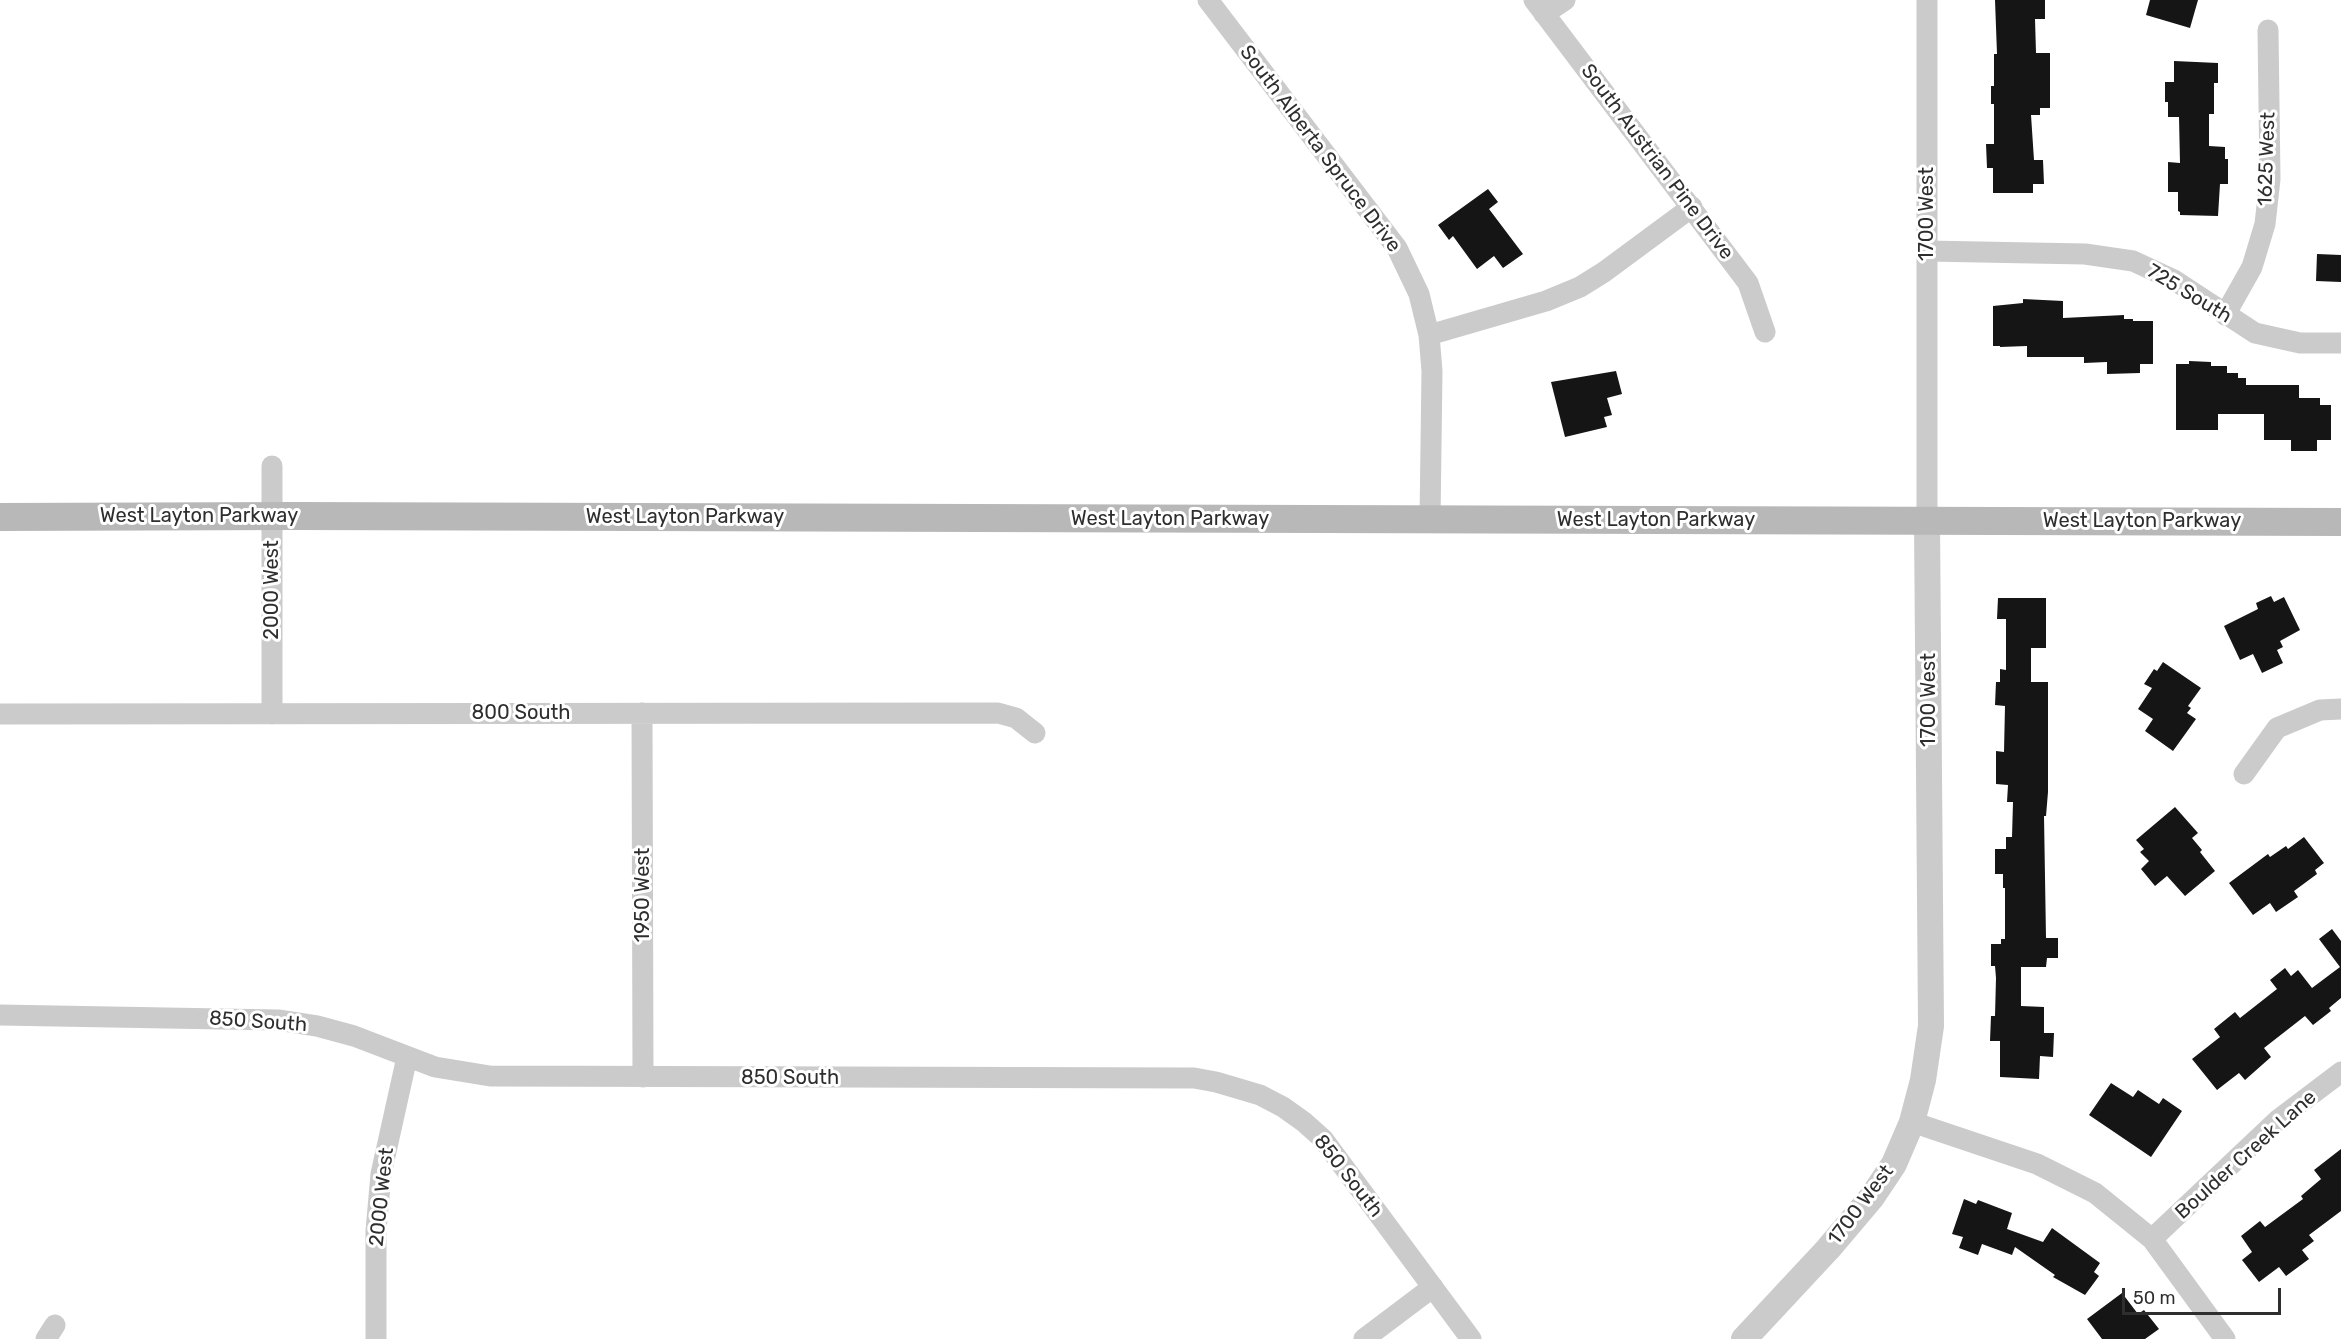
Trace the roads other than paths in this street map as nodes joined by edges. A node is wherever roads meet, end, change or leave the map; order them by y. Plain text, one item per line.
1 (1208, 0) edge
2 (1565, 0) edge
3 (1928, 0) edge
4 (1539, 7) edge
5 (2268, 30) dead end
6 (1692, 207) junction
7 (1927, 251) junction
8 (2225, 315) junction
9 (1765, 332) dead end
10 (1429, 335) junction
11 (2341, 343) edge
12 (272, 466) dead end
13 (272, 516) junction
14 (0, 517) edge
15 (1430, 520) junction
16 (1928, 521) junction
17 (2341, 522) edge
18 (2341, 709) edge
19 (642, 713) junction
20 (0, 714) edge
21 (272, 714) junction
22 (1035, 733) dead end
23 (2244, 774) dead end
24 (0, 1015) edge
25 (407, 1057) junction
26 (2341, 1072) edge
27 (643, 1077) junction
28 (1911, 1122) junction
29 (2152, 1239) junction
30 (1433, 1287) junction
31 (376, 1339) edge
32 (1364, 1339) edge
33 (1471, 1339) edge
34 (1744, 1339) edge
35 (2225, 1339) edge

1 - 10 street, South Alberta Spruce Drive
2 - 4 street
3 - 7 street, 1700 West
4 - 6 street, South Austrian Pine Drive
5 - 8 street, 1625 West
6 - 9 street, South Austrian Pine Drive
6 - 10 street
7 - 8 street, 725 South
7 - 16 street, 1700 West
8 - 11 street, 725 South
10 - 15 street, South Alberta Spruce Drive
12 - 13 street, 2000 West
13 - 14 main road, West Layton Parkway
13 - 15 main road, West Layton Parkway
13 - 21 street, 2000 West
15 - 16 main road, West Layton Parkway
16 - 17 main road, West Layton Parkway
16 - 28 street, 1700 West
18 - 23 street
19 - 21 street, 800 South
19 - 22 street, 800 South
19 - 27 street, 1950 West
20 - 21 street, 800 South
24 - 25 street, 850 South
25 - 27 street, 850 South
25 - 31 street, 2000 West
26 - 29 street, Boulder Creek Lane
27 - 30 street, 850 South
28 - 29 street
28 - 34 street, 1700 West
29 - 35 street
30 - 32 street
30 - 33 street, 850 South

